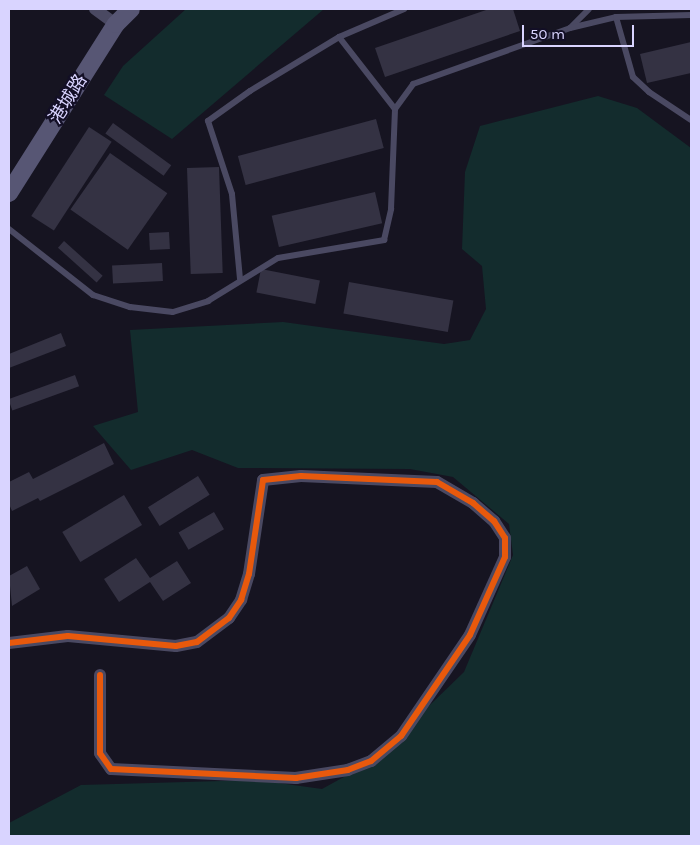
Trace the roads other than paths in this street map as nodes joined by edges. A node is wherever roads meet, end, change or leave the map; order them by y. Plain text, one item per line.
1 (95, 9) edge
2 (131, 9) edge
3 (404, 9) edge
4 (590, 9) edge
5 (691, 15) edge
6 (616, 16) junction
7 (116, 24) junction
8 (570, 28) junction
9 (339, 37) junction
10 (395, 109) junction
11 (691, 120) edge
12 (9, 193) edge
13 (9, 229) edge
14 (240, 278) junction
15 (9, 642) edge
16 (100, 675) dead end

1 - 7 street
2 - 7 street, 港城路
3 - 9 lane
4 - 8 lane
5 - 6 lane
6 - 8 lane
6 - 11 lane
7 - 12 street, 港城路
8 - 10 lane
9 - 10 lane
9 - 14 lane
10 - 14 lane
13 - 14 lane
15 - 16 street

